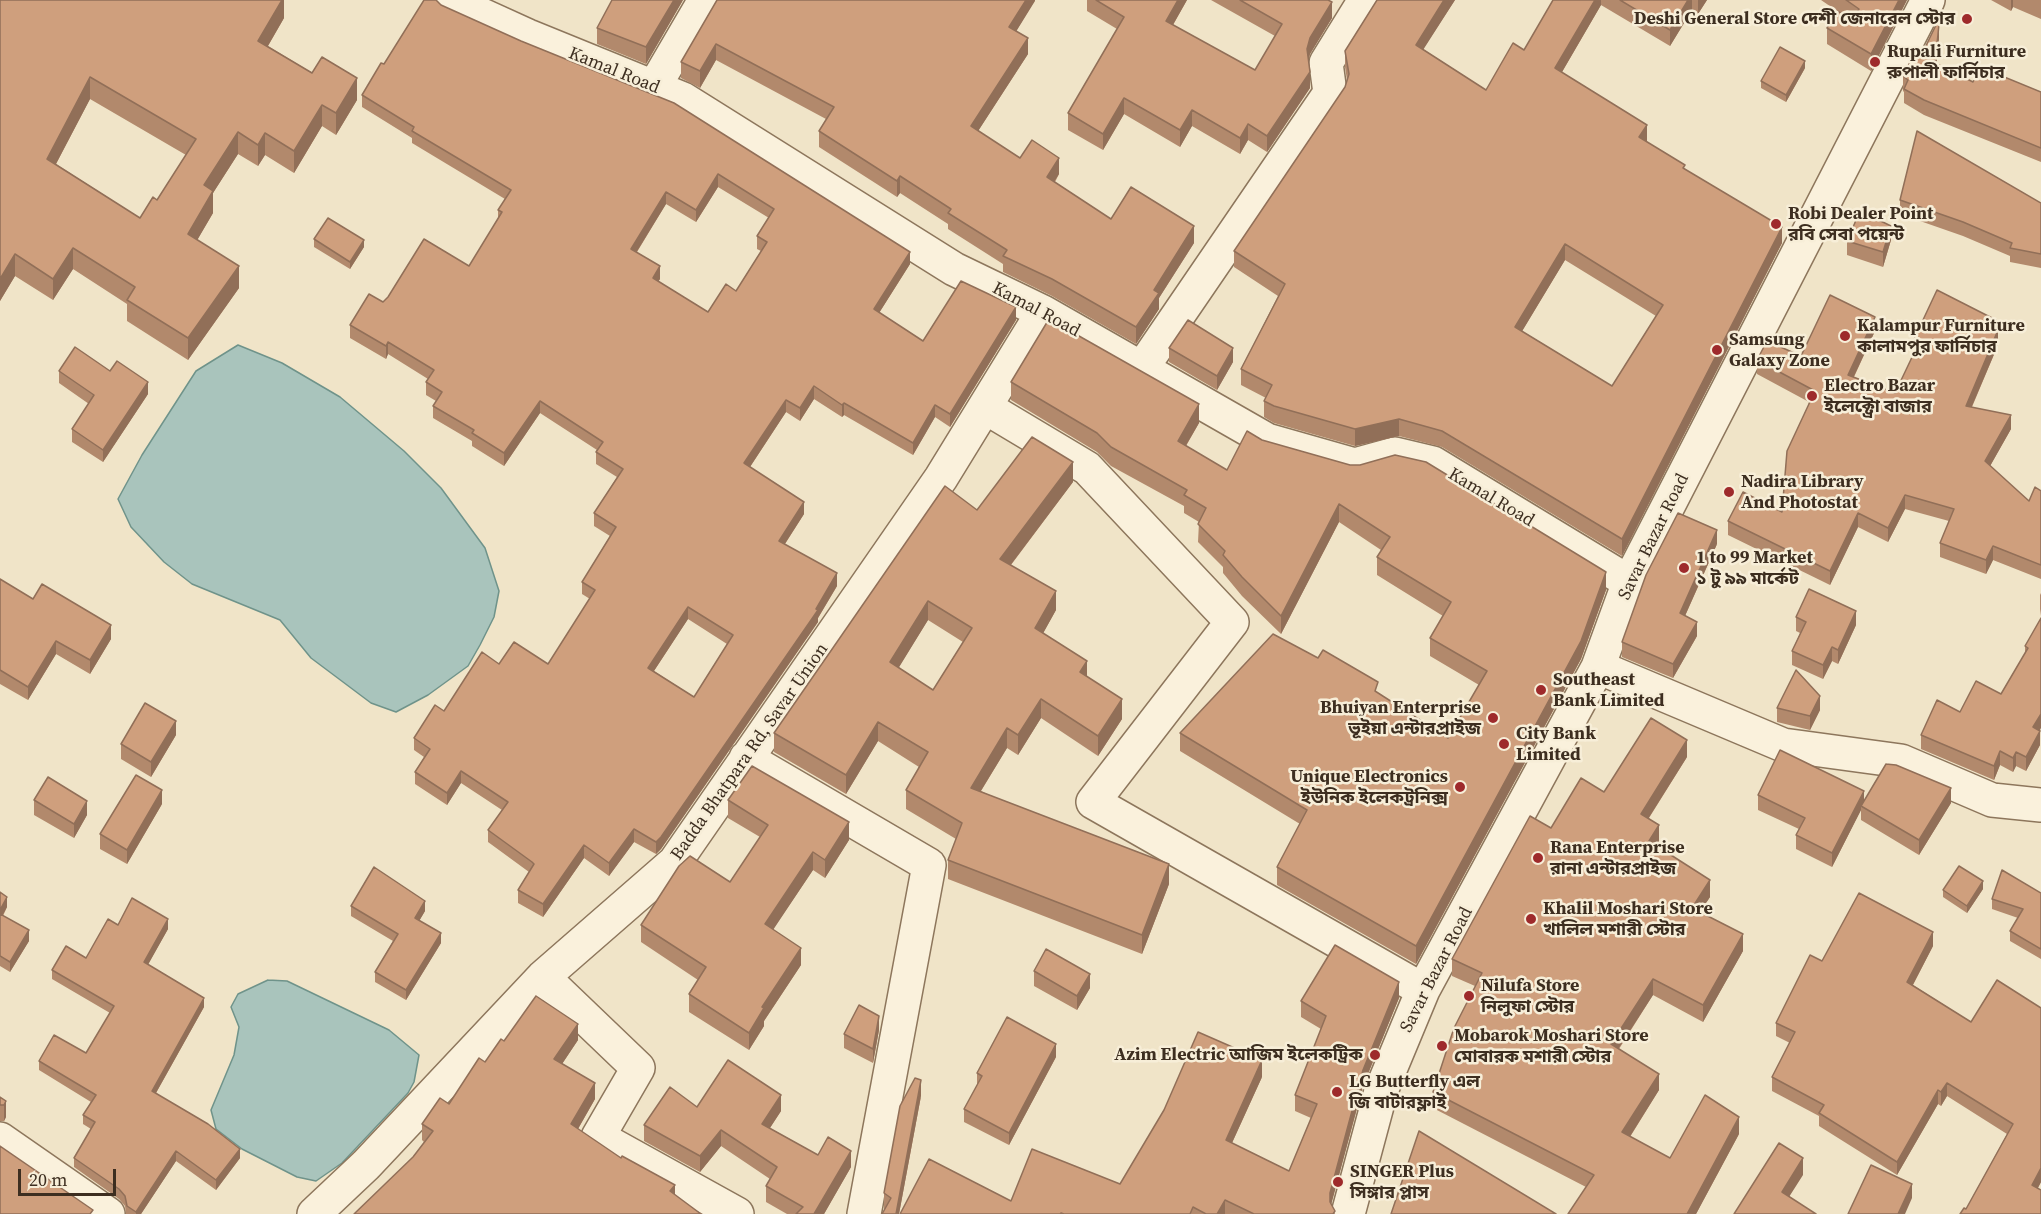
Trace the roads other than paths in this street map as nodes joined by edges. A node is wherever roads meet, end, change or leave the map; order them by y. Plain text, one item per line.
1 (449, 0) edge
2 (705, 0) edge
3 (1365, 0) edge
4 (1928, 0) edge
5 (654, 87) junction
6 (1043, 312) junction
7 (1142, 368) junction
8 (985, 407) junction
9 (1629, 582) junction
10 (1598, 667) junction
11 (747, 758) junction
12 (2041, 805) edge
13 (543, 977) junction
14 (1423, 990) junction
15 (0, 1139) edge
16 (108, 1214) edge
17 (314, 1214) edge
18 (736, 1214) edge
19 (864, 1214) edge
20 (1348, 1214) edge

1 - 5 street, Kamal Road
2 - 5 street
3 - 7 street
4 - 9 street, Savar Bazar Road
5 - 6 street, Kamal Road
6 - 7 street, Kamal Road
6 - 8 street, Badda Bhatpara Rd, Savar Union
7 - 9 street, Kamal Road
8 - 11 street, Badda Bhatpara Rd, Savar Union
8 - 14 street
9 - 10 street, Savar Bazar Road
10 - 12 street
10 - 14 street, Savar Bazar Road
11 - 13 street, Badda Bhatpara Rd, Savar Union
11 - 19 street
13 - 17 street, Badda Bhatpara Rd, Savar Union
13 - 18 street
14 - 20 street, Savar Bazar Road
15 - 16 street

